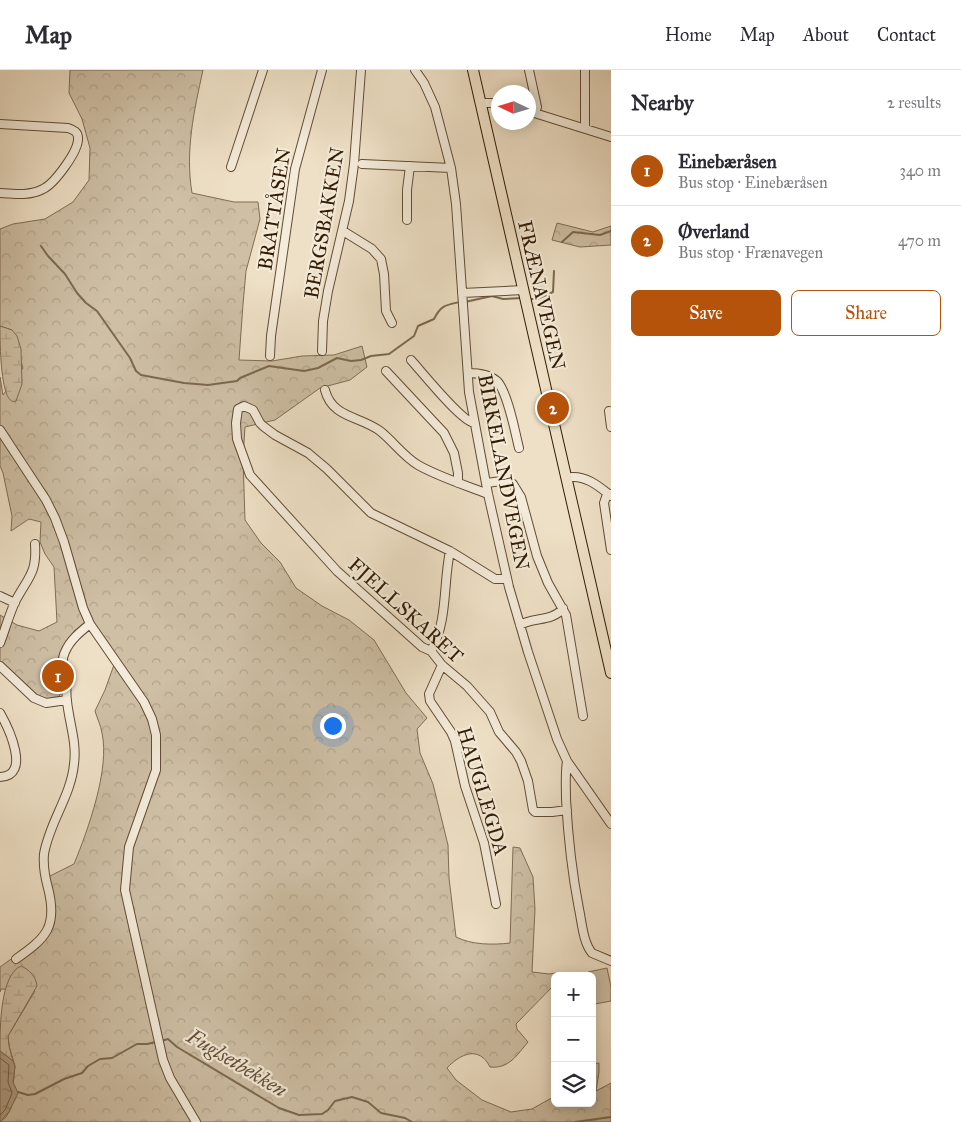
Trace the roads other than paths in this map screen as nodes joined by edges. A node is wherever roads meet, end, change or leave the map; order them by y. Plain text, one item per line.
1 (263, 70) edge
2 (322, 70) edge
3 (361, 70) edge
4 (473, 70) edge
5 (529, 70) edge
6 (585, 70) edge
7 (420, 72) edge
8 (532, 85) edge
9 (481, 103) junction
10 (491, 103) edge
11 (536, 113) edge
12 (0, 124) edge
13 (585, 128) junction
14 (611, 137) edge
15 (362, 164) dead end
16 (410, 166) junction
17 (231, 167) dead end
18 (451, 168) junction
19 (0, 193) edge
20 (407, 220) dead end
21 (343, 231) junction
22 (524, 290) junction
23 (462, 294) junction
24 (392, 322) dead end
25 (322, 351) dead end
26 (270, 356) dead end
27 (411, 360) dead end
28 (386, 371) dead end
29 (468, 373) junction
30 (325, 390) dead end
31 (610, 411) dead end
32 (474, 423) junction
33 (611, 427) edge
34 (0, 430) edge
35 (519, 448) dead end
36 (566, 478) junction
37 (487, 482) junction
38 (458, 483) junction
39 (488, 494) junction
40 (611, 495) edge
41 (35, 544) dead end
42 (611, 549) edge
43 (450, 551) junction
44 (508, 579) junction
45 (0, 596) edge
46 (15, 603) junction
47 (563, 608) junction
48 (90, 624) junction
49 (520, 625) junction
50 (0, 643) edge
51 (431, 651) junction
52 (442, 665) junction
53 (0, 666) edge
54 (611, 673) edge
55 (67, 700) junction
56 (0, 713) edge
57 (583, 716) dead end
58 (567, 761) junction
59 (0, 777) edge
60 (567, 810) junction
61 (611, 824) edge
62 (496, 904) dead end
63 (16, 959) dead end
64 (611, 960) edge
65 (196, 1122) edge

1 - 17 street
2 - 26 street, BRATTÅSEN
3 - 21 street, BERGSBAKKEN
4 - 9 main road, FRÆNAVEGEN
5 - 8 street
6 - 13 street
7 - 18 street, BIRKELANDVEGEN
9 - 10 street
9 - 22 main road, FRÆNAVEGEN
11 - 13 street
12 - 19 street
13 - 14 street
15 - 16 street
16 - 18 street
16 - 20 street
18 - 23 street, BIRKELANDVEGEN
21 - 24 street
21 - 25 street, BERGSBAKKEN
22 - 23 street
22 - 36 main road, FRÆNAVEGEN
23 - 29 street, BIRKELANDVEGEN
27 - 32 street
28 - 38 street
29 - 32 street, BIRKELANDVEGEN
29 - 35 street
30 - 38 street
31 - 33 street
32 - 37 street, BIRKELANDVEGEN
34 - 48 street
36 - 40 street
36 - 54 main road, FRÆNAVEGEN
37 - 39 street, BIRKELANDVEGEN
37 - 47 street
38 - 39 street
39 - 44 street, BIRKELANDVEGEN
40 - 42 street
41 - 46 street
43 - 44 street
43 - 51 street
43 - 51 street, FJELLSKARET
44 - 49 street, BIRKELANDVEGEN
45 - 46 street
46 - 50 street
47 - 49 street
47 - 57 street
48 - 55 street
48 - 65 street
49 - 58 street, BIRKELANDVEGEN
51 - 52 street, FJELLSKARET
52 - 60 street, FJELLSKARET
52 - 62 street, HAUGLEGDA
53 - 55 street
55 - 63 street
56 - 59 street
58 - 60 street
58 - 61 street, BIRKELANDVEGEN
60 - 64 street

